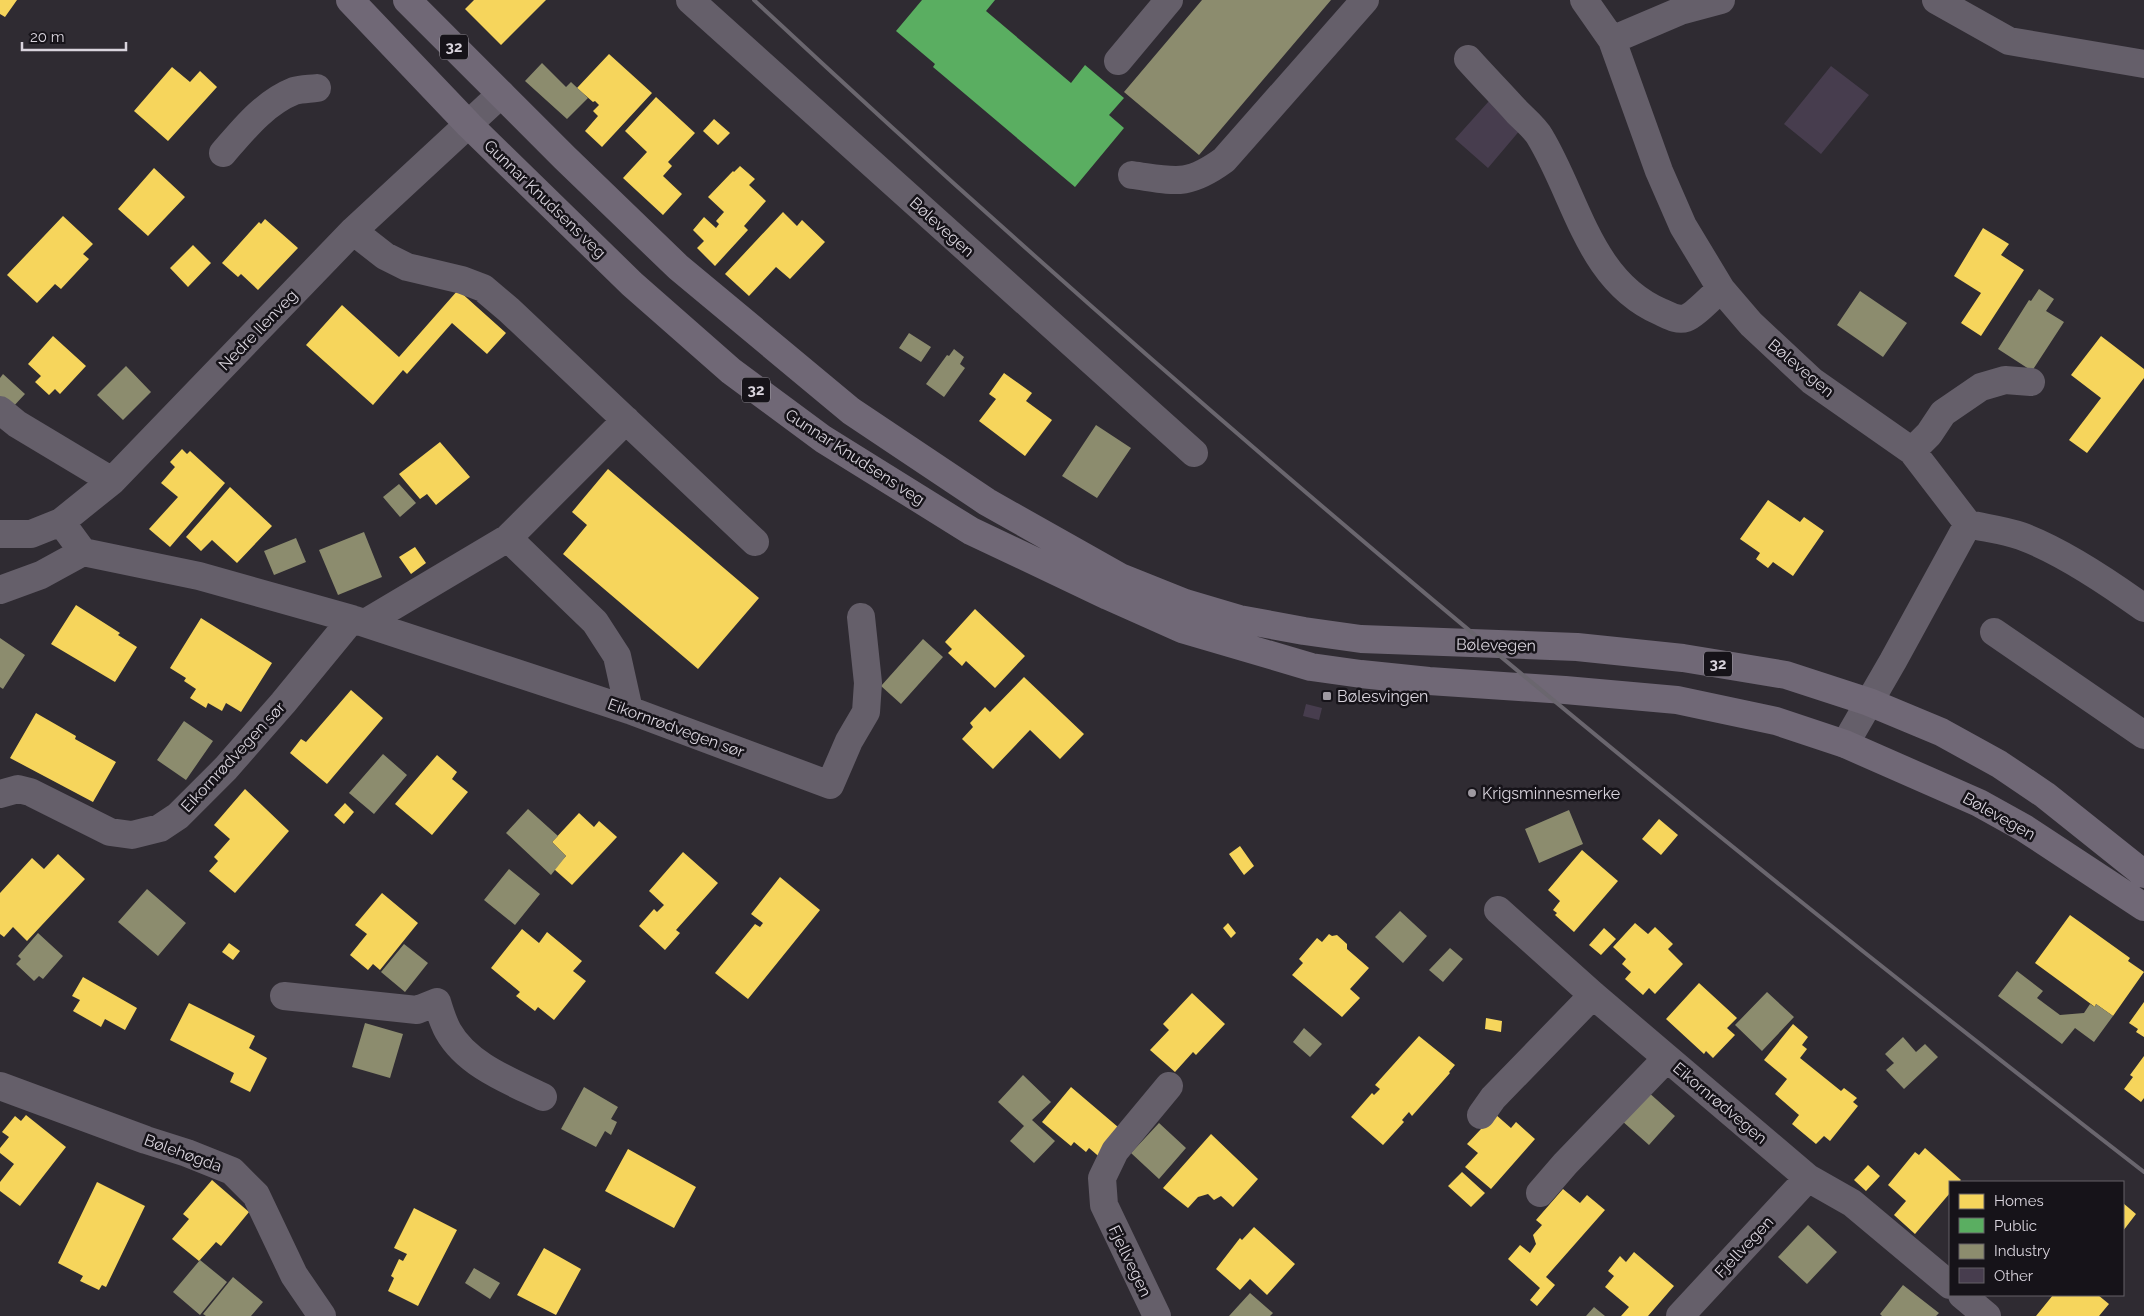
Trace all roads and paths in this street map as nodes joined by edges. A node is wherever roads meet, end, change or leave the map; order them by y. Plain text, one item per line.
1 (350, 0) edge
2 (407, 0) edge
3 (690, 0) edge
4 (1365, 0) edge
5 (1584, 0) edge
6 (1721, 0) edge
7 (1936, 0) edge
8 (1156, 5) edge
9 (1612, 40) junction
10 (1468, 59) dead end
11 (1118, 61) dead end
12 (2144, 64) edge
13 (317, 88) dead end
14 (502, 94) junction
15 (470, 125) junction
16 (223, 153) dead end
17 (1132, 175) dead end
18 (353, 231) junction
19 (1721, 289) junction
20 (2031, 382) dead end
21 (0, 410) edge
22 (626, 420) junction
23 (1912, 450) junction
24 (1194, 453) dead end
25 (112, 481) junction
26 (61, 522) junction
27 (1968, 524) junction
28 (0, 534) edge
29 (508, 538) junction
30 (755, 542) dead end
31 (84, 552) junction
32 (0, 590) edge
33 (2144, 608) edge
34 (862, 617) dead end
35 (358, 621) junction
36 (1994, 632) dead end
37 (1252, 650) joint
38 (1869, 702) junction
39 (629, 710) junction
40 (2144, 736) edge
41 (1844, 744) junction
42 (0, 794) edge
43 (2144, 874) edge
44 (2144, 907) edge
45 (1498, 910) dead end
46 (1594, 995) junction
47 (284, 996) dead end
48 (1667, 1058) junction
49 (0, 1086) edge
50 (1170, 1086) dead end
51 (543, 1097) dead end
52 (1482, 1115) dead end
53 (1808, 1178) junction
54 (1540, 1193) dead end
55 (1949, 1284) edge
56 (1963, 1296) edge
57 (322, 1316) edge
58 (1157, 1316) edge
59 (1680, 1316) edge
60 (1987, 1316) edge

1 - 15 main road, Gunnar Knudsens veg / 32
2 - 14 main road, 32
3 - 24 street, Bølevegen
4 - 17 street
5 - 9 street, Bølevegen
6 - 9 street
7 - 12 street
8 - 11 street
9 - 19 street, Bølevegen
10 - 19 street
13 - 16 street
14 - 15 street, Nedre Ilenveg
14 - 38 main road, Bølevegen / 32
15 - 18 street, Nedre Ilenveg
15 - 37 main road, Gunnar Knudsens veg / 32
18 - 22 street
18 - 25 street, Nedre Ilenveg
19 - 23 street, Bølevegen
20 - 23 street
21 - 25 street
22 - 29 street
22 - 30 street
23 - 27 street, Bølevegen
25 - 26 street, Nedre Ilenveg
26 - 28 street, Nedre Ilenveg
26 - 31 street
27 - 33 street
27 - 38 street
29 - 35 street
29 - 39 street
31 - 32 street
31 - 35 street, Eikornrødvegen sør
34 - 39 street, Eikornrødvegen sør
35 - 39 street, Eikornrødvegen sør
35 - 42 street, Eikornrødvegen sør
36 - 40 street
37 - 41 main road, Bølevegen / 32
38 - 41 street
38 - 43 main road, Bølevegen / 32
41 - 44 main road, Bølevegen / 32
45 - 46 street, Eikornrødvegen
46 - 48 street, Eikornrødvegen
46 - 52 street
47 - 51 street
48 - 53 street, Eikornrødvegen
48 - 54 street
49 - 57 street, Bølehøgda
50 - 58 street, Fjellvegen
53 - 55 street, Eikornrødvegen
53 - 59 street, Fjellvegen
56 - 60 street

